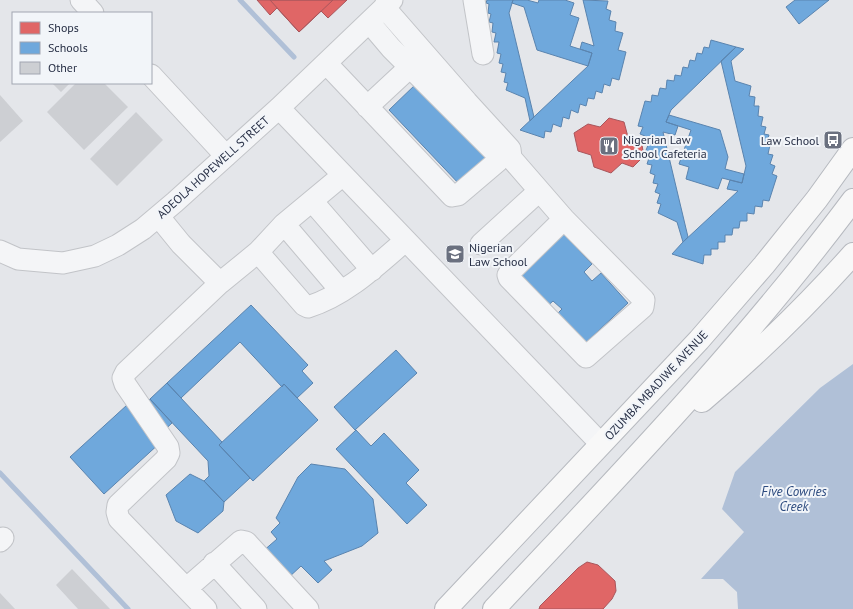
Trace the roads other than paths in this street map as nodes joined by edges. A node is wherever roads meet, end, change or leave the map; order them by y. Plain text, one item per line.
1 (81, 0) edge
2 (474, 0) edge
3 (388, 4) edge
4 (92, 12) edge
5 (369, 22) junction
6 (483, 54) dead end
7 (326, 63) junction
8 (410, 66) junction
9 (152, 77) edge
10 (368, 107) junction
11 (279, 108) junction
12 (853, 149) edge
13 (226, 156) junction
14 (343, 175) junction
15 (540, 191) junction
16 (853, 200) edge
17 (312, 201) junction
18 (159, 216) junction
19 (564, 219) junction
20 (284, 224) junction
21 (405, 241) junction
22 (480, 244) dead end
23 (0, 252) edge
24 (258, 252) junction
25 (853, 254) edge
26 (372, 270) junction
27 (220, 283) junction
28 (341, 291) junction
29 (601, 444) junction
30 (640, 454) junction
31 (214, 563) junction
32 (187, 588) junction
33 (206, 609) edge
34 (256, 609) edge
35 (308, 609) edge
36 (446, 609) edge
37 (494, 609) edge

1 - 4 street
2 - 6 street
3 - 5 street, ADEOLA HOPEWELL STREET
3 - 15 street
5 - 7 street, ADEOLA HOPEWELL STREET
5 - 8 street
7 - 10 street
7 - 11 street, ADEOLA HOPEWELL STREET
8 - 10 street
8 - 10 street
9 - 13 street
11 - 13 street, ADEOLA HOPEWELL STREET
11 - 14 street
12 - 29 highway, OZUMBA MBADIWE AVENUE
13 - 18 street, ADEOLA HOPEWELL STREET
14 - 17 street
14 - 21 street
15 - 19 street
15 - 22 street
16 - 30 highway
17 - 20 street
17 - 26 street
18 - 23 street, ADEOLA HOPEWELL STREET
18 - 27 street
19 - 19 street
20 - 24 street
20 - 28 street
21 - 26 street
21 - 29 street
24 - 27 street
24 - 28 street
25 - 30 highway
26 - 28 street
27 - 32 street
29 - 36 highway, OZUMBA MBADIWE AVENUE
30 - 37 highway
31 - 32 street
31 - 34 street
31 - 35 street
32 - 33 street

